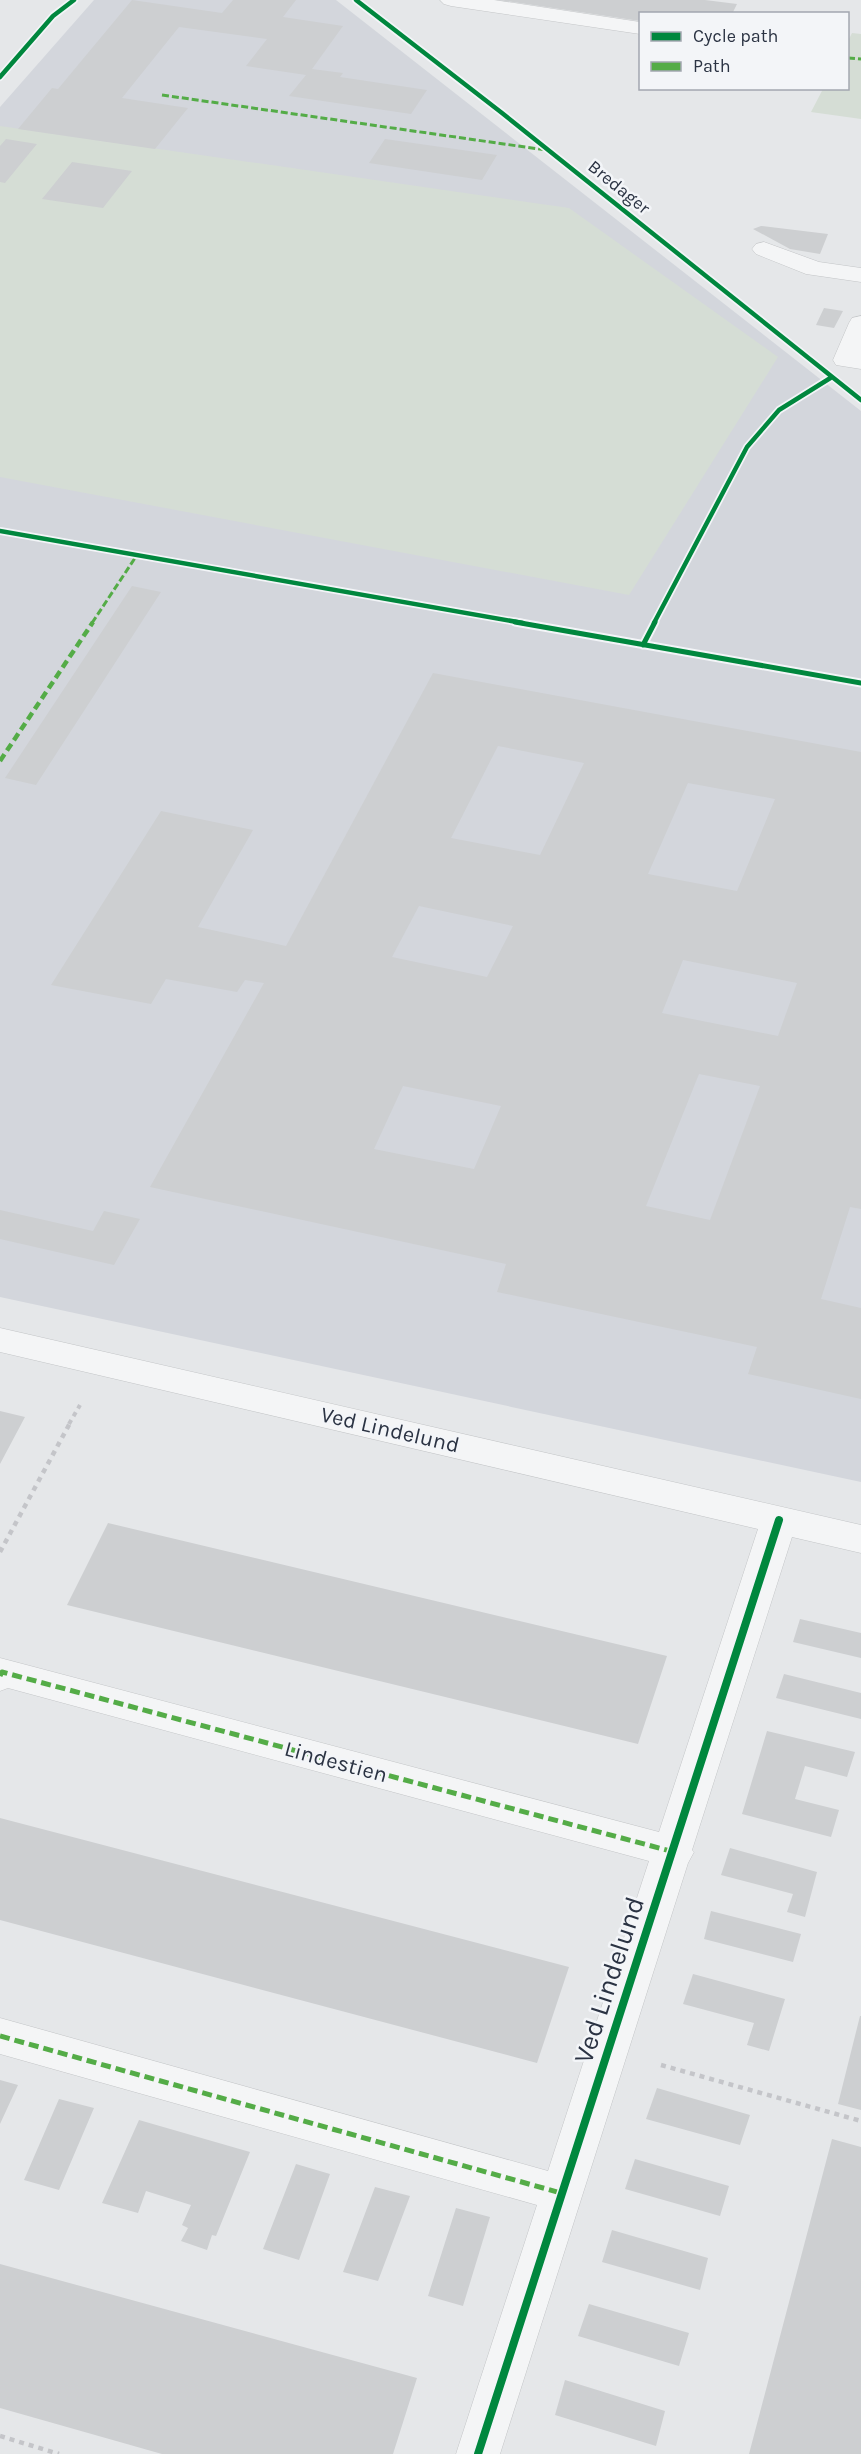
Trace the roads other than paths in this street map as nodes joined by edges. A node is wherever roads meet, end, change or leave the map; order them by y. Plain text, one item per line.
1 (451, 0) edge
2 (639, 28) edge
3 (764, 249) dead end
4 (861, 275) edge
5 (861, 322) edge
6 (853, 361) edge
7 (0, 1340) edge
8 (779, 1520) junction
9 (861, 1539) edge
10 (0, 1676) edge
11 (674, 1852) junction
12 (0, 2036) edge
13 (561, 2193) junction
14 (478, 2454) edge

1 - 2 street
3 - 4 street
5 - 6 street
7 - 8 street, Ved Lindelund
8 - 9 street, Ved Lindelund
8 - 11 street, Ved Lindelund
10 - 11 street, Lindestien
11 - 13 street, Ved Lindelund
12 - 13 street
13 - 14 street, Ved Lindelund

